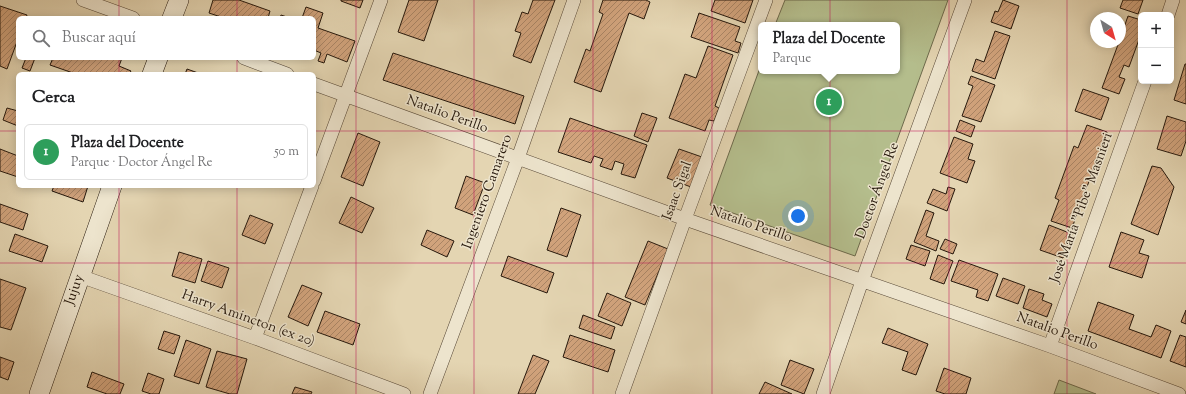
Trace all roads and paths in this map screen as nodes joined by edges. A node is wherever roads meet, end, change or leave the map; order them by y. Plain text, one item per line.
1 (83, 0) edge
2 (179, 0) edge
3 (381, 0) edge
4 (574, 0) edge
5 (766, 0) edge
6 (966, 0) edge
7 (1173, 0) edge
8 (1169, 12) edge
9 (127, 16) edge
10 (173, 16) edge
11 (157, 60) edge
12 (250, 60) edge
13 (153, 72) edge
14 (282, 72) edge
15 (1143, 84) edge
16 (316, 85) edge
17 (346, 95) junction
18 (518, 158) junction
19 (316, 176) edge
20 (111, 188) edge
21 (311, 188) edge
22 (685, 219) junction
23 (80, 276) junction
24 (862, 281) junction
25 (255, 338) junction
26 (1050, 346) junction
27 (39, 394) edge
28 (404, 394) edge
29 (430, 394) edge
30 (622, 394) edge
31 (823, 394) edge
32 (1179, 394) edge

1 - 9 street
2 - 10 main road
3 - 17 street
4 - 18 street, Ingeniero Camarero
5 - 22 street, Isaac Sigal
6 - 24 street, Doctor Ángel Re
7 - 8 street
11 - 13 main road
12 - 14 street
15 - 26 street, José María "Pibe" Masnieri
16 - 17 street, Natalio Perillo
17 - 18 street, Natalio Perillo
17 - 19 street
18 - 22 street, Natalio Perillo
18 - 29 street, Ingeniero Camarero
20 - 23 main road, Jujuy
21 - 25 street
22 - 24 street, Natalio Perillo
22 - 30 street, Isaac Sigal
23 - 25 street, Harry Amincton (ex 20)
23 - 27 main road, Jujuy
24 - 26 street, Natalio Perillo
24 - 31 street, Doctor Ángel Re
25 - 28 street, Harry Amincton (ex 20)
26 - 32 street, Natalio Perillo

